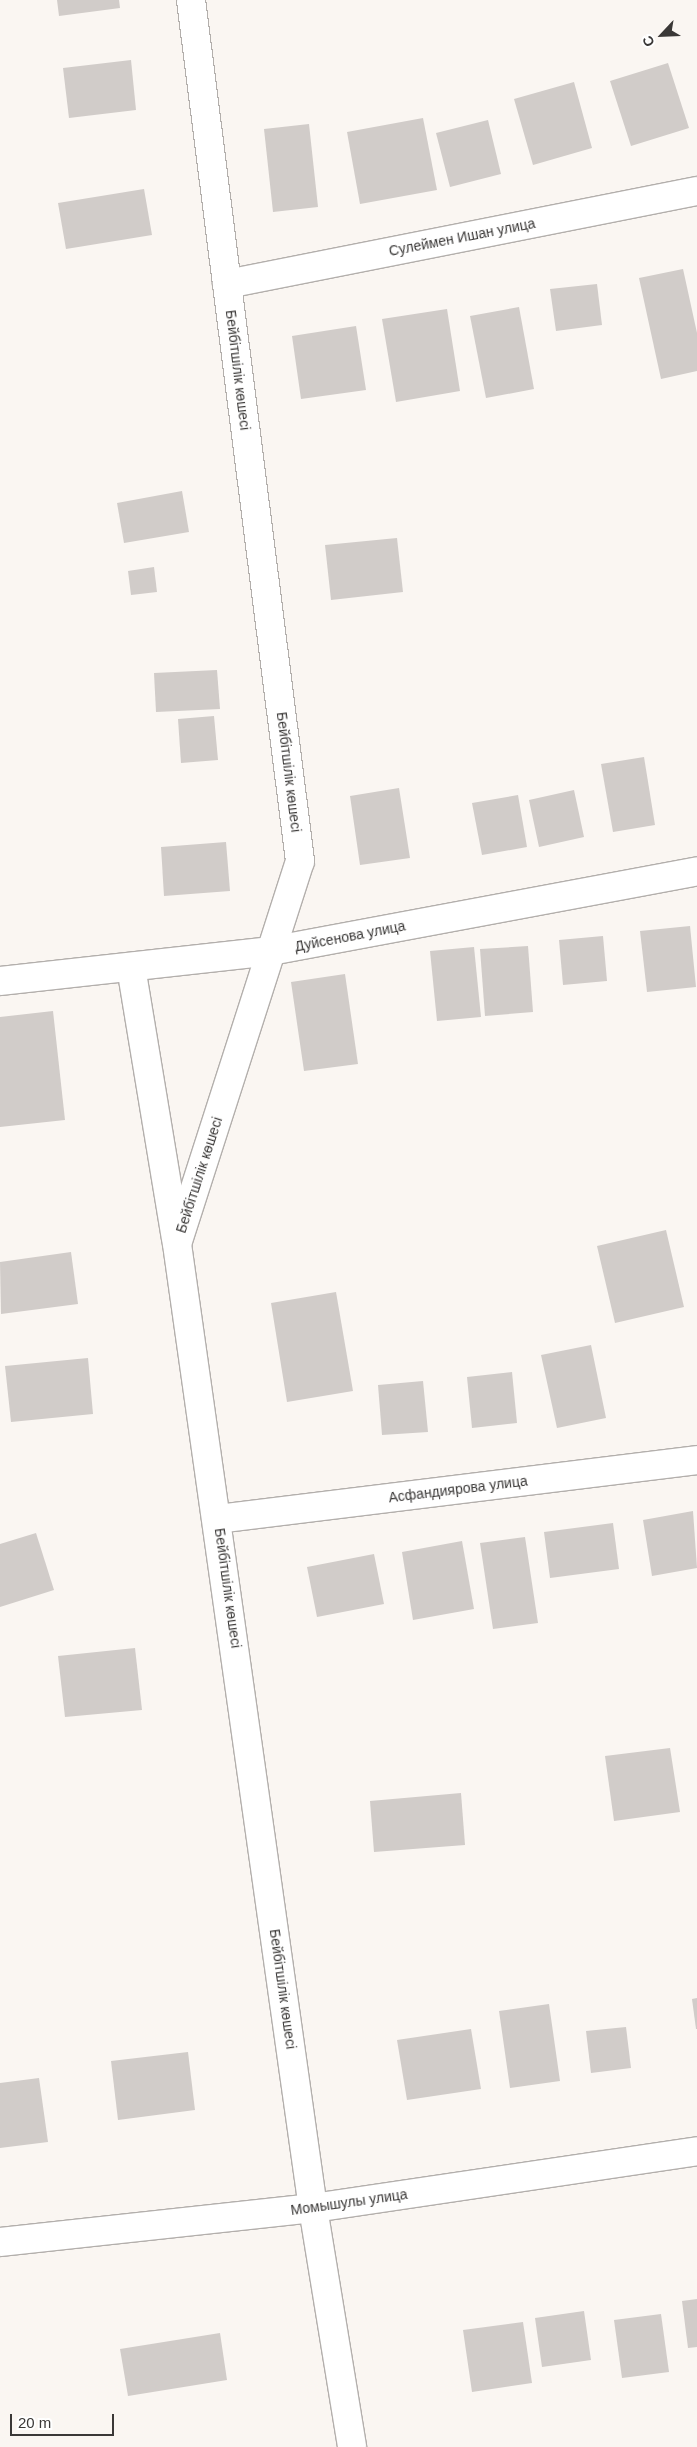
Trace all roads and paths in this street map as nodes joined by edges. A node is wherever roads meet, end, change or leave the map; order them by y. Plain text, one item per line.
1 (191, 0) edge
2 (697, 191) edge
3 (227, 284) junction
4 (697, 871) edge
5 (272, 951) junction
6 (131, 967) junction
7 (0, 981) edge
8 (177, 1244) junction
9 (697, 1460) edge
10 (218, 1519) junction
11 (697, 2151) edge
12 (313, 2208) junction
13 (0, 2242) edge
14 (352, 2447) edge

1 - 3 street, Бейбітшілік көшесі
2 - 3 street, Сулеймен Ишан улица
3 - 5 street, Бейбітшілік көшесі
4 - 5 street, Дуйсенова улица
5 - 6 street, Дуйсенова улица
5 - 8 street, Бейбітшілік көшесі
6 - 7 street, Дуйсенова улица
6 - 8 street
8 - 10 street, Бейбітшілік көшесі
9 - 10 street, Асфандиярова улица
10 - 12 street, Бейбітшілік көшесі
11 - 12 street, Момышулы улица
12 - 13 street, Момышулы улица
12 - 14 street, Бейбітшілік көшесі

